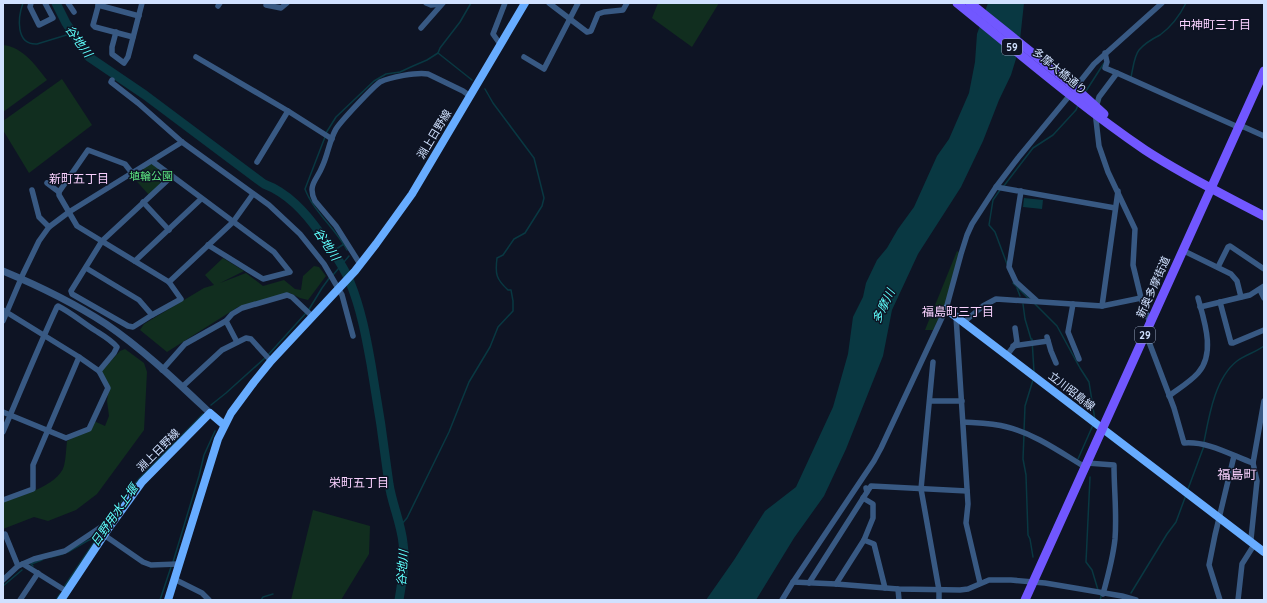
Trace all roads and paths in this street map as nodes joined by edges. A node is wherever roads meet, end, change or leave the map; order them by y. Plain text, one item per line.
1 (31, 3) edge
2 (45, 3) edge
3 (68, 3) edge
4 (142, 3) edge
5 (286, 3) edge
6 (426, 3) edge
7 (505, 3) edge
8 (525, 3) edge
9 (549, 3) edge
10 (578, 3) edge
11 (627, 3) edge
12 (957, 3) edge
13 (970, 3) edge
14 (1162, 3) edge
15 (99, 4) edge
16 (442, 4) edge
17 (266, 5) dead end
18 (74, 12) dead end
19 (139, 16) junction
20 (570, 19) junction
21 (421, 28) dead end
22 (116, 32) junction
23 (133, 37) junction
24 (500, 44) junction
25 (1106, 54) junction
26 (196, 57) dead end
27 (524, 57) dead end
28 (1264, 71) edge
29 (1117, 73) junction
30 (112, 80) dead end
31 (1074, 92) junction
32 (470, 96) junction
33 (288, 111) junction
34 (1238, 127) junction
35 (328, 136) junction
36 (1264, 136) edge
37 (182, 142) junction
38 (152, 161) junction
39 (257, 162) dead end
40 (132, 173) junction
41 (172, 176) junction
42 (47, 183) dead end
43 (1000, 188) junction
44 (1210, 188) junction
45 (32, 190) dead end
46 (1021, 191) junction
47 (1118, 191) junction
48 (59, 192) junction
49 (253, 194) junction
50 (202, 199) junction
51 (143, 202) junction
52 (1115, 208) junction
53 (69, 212) junction
54 (1264, 216) edge
55 (233, 222) junction
56 (49, 227) junction
57 (169, 230) junction
58 (102, 241) junction
59 (208, 245) junction
60 (1182, 250) junction
61 (135, 261) junction
62 (360, 264) junction
63 (1218, 267) junction
64 (86, 268) junction
65 (1264, 269) edge
66 (3, 271) edge
67 (20, 279) junction
68 (169, 282) junction
69 (339, 288) junction
70 (1262, 288) edge
71 (1241, 297) junction
72 (1141, 298) junction
73 (1198, 298) dead end
74 (1264, 298) edge
75 (1033, 301) junction
76 (1220, 302) junction
77 (1072, 304) junction
78 (1102, 306) junction
79 (1200, 306) junction
80 (946, 309) junction
81 (5, 311) edge
82 (152, 315) junction
83 (956, 315) junction
84 (312, 316) junction
85 (3, 321) edge
86 (226, 321) junction
87 (964, 322) junction
88 (1150, 323) junction
89 (1015, 328) dead end
90 (1264, 330) edge
91 (1146, 334) junction
92 (44, 335) junction
93 (352, 336) dead end
94 (237, 342) junction
95 (1013, 346) junction
96 (1007, 355) junction
97 (79, 357) junction
98 (1079, 359) dead end
99 (1056, 360) dead end
100 (271, 361) junction
101 (933, 362) dead end
102 (162, 370) junction
103 (99, 371) junction
104 (182, 387) junction
105 (1169, 396) junction
106 (930, 401) junction
107 (962, 401) junction
108 (1264, 401) edge
109 (3, 412) edge
110 (210, 414) junction
111 (10, 415) junction
112 (963, 422) junction
113 (224, 425) junction
114 (1097, 425) junction
115 (48, 430) junction
116 (3, 432) edge
117 (1234, 456) junction
118 (1253, 463) junction
119 (1086, 465) junction
120 (1257, 481) junction
121 (1264, 484) edge
122 (921, 489) junction
123 (967, 491) junction
124 (863, 498) junction
125 (3, 500) edge
126 (1219, 518) junction
127 (106, 532) junction
128 (3, 535) edge
129 (864, 540) junction
130 (1252, 544) junction
131 (1264, 552) edge
132 (178, 564) junction
133 (20, 565) junction
134 (38, 573) junction
135 (174, 579) junction
136 (3, 580) edge
137 (793, 582) junction
138 (809, 582) junction
139 (1033, 582) junction
140 (836, 584) junction
141 (980, 584) junction
142 (885, 588) junction
143 (898, 589) junction
144 (939, 590) junction
145 (66, 591) junction
146 (1102, 595) edge
147 (1125, 598) edge
148 (20, 600) edge
149 (61, 600) edge
150 (168, 600) edge
151 (209, 600) edge
152 (782, 600) edge
153 (899, 600) edge
154 (939, 600) edge
155 (1025, 600) edge
156 (1136, 600) edge
157 (1220, 600) edge
158 (1238, 600) edge

1 - 2 street
3 - 18 street
4 - 19 street
5 - 17 street
6 - 16 street
7 - 24 street
8 - 24 main road, 淵上日野線
9 - 20 street
10 - 20 street
11 - 20 street
12 - 31 main road, 多摩大橋通り / 59
13 - 31 main road, 多摩大橋通り / 59
14 - 25 street
15 - 19 street
15 - 22 street
16 - 21 street
19 - 23 street
20 - 27 street
22 - 23 street
22 - 23 street
24 - 32 main road, 淵上日野線
25 - 29 street
25 - 31 street
26 - 33 street
28 - 34 main road, 新奥多摩街道 / 29
29 - 34 street
29 - 47 street
30 - 37 street
31 - 43 street
31 - 44 main road, 多摩大橋通り / 59
32 - 35 street
32 - 62 main road, 淵上日野線
33 - 35 street
33 - 39 street
34 - 36 street
34 - 44 main road, 新奥多摩街道 / 29
35 - 62 street
37 - 38 street
37 - 49 street
38 - 40 street
38 - 41 street
40 - 48 street
40 - 53 street
41 - 50 street
41 - 51 street
42 - 48 street
43 - 46 street
43 - 80 street
44 - 54 main road, 多摩大橋通り / 59
44 - 60 main road, 新奥多摩街道 / 29
45 - 56 street
46 - 52 street
46 - 75 street
47 - 52 street
47 - 72 street
48 - 53 street
49 - 55 street
49 - 69 street
50 - 55 street
50 - 57 street
51 - 57 street
51 - 58 street
52 - 78 street
53 - 56 street
53 - 58 street
55 - 59 street
55 - 59 street
56 - 67 street
57 - 61 street
58 - 61 street
58 - 64 street
59 - 68 street
60 - 63 street
60 - 88 main road, 新奥多摩街道 / 29
61 - 68 street
62 - 69 main road, 淵上日野線
63 - 65 street
63 - 71 street
64 - 82 street
64 - 82 street
66 - 67 street
67 - 81 street
67 - 102 street
68 - 82 street
69 - 84 main road
69 - 93 street
70 - 71 street
70 - 74 street
71 - 76 street
72 - 78 street
72 - 88 street
73 - 79 street
75 - 77 street
75 - 87 street
76 - 79 street
76 - 90 street
77 - 78 street
77 - 98 street
79 - 105 street
80 - 83 main road, 立川昭島線
80 - 137 street
81 - 85 street
81 - 92 street
83 - 87 main road, 立川昭島線
83 - 107 street
84 - 86 street
84 - 100 main road
86 - 94 street
86 - 102 street
87 - 96 main road, 立川昭島線
88 - 91 main road, 新奥多摩街道 / 29
89 - 95 street
91 - 105 street
91 - 114 main road, 新奥多摩街道 / 29
92 - 97 street
92 - 103 street
92 - 111 street
94 - 100 street
94 - 104 street
95 - 96 street
95 - 99 street
96 - 114 main road, 立川昭島線
97 - 103 street
97 - 115 street
100 - 113 main road
101 - 106 street
102 - 104 street
103 - 115 street
104 - 110 street
105 - 117 street
106 - 107 street
106 - 122 street
107 - 112 street
108 - 118 street
109 - 111 street
110 - 113 main road
110 - 127 main road, 淵上日野線
111 - 115 street
111 - 116 street
112 - 119 street
112 - 123 street
113 - 132 main road
114 - 119 main road, 新奥多摩街道 / 29
114 - 126 main road, 立川昭島線
115 - 125 street
117 - 118 street
117 - 126 street
118 - 120 street
119 - 139 main road, 新奥多摩街道 / 29
119 - 146 street
120 - 121 street
120 - 130 street
122 - 123 street
122 - 124 street
122 - 144 street
123 - 141 street
124 - 129 street
124 - 138 street
126 - 130 main road, 立川昭島線
126 - 157 street
127 - 132 street
127 - 133 street
127 - 145 main road, 淵上日野線
128 - 133 street
129 - 140 street
129 - 142 street
130 - 131 main road, 立川昭島線
130 - 158 street
132 - 135 main road
133 - 134 street
133 - 136 street
134 - 145 street
134 - 148 street
135 - 150 main road
135 - 151 street
137 - 138 street
137 - 152 street
138 - 140 street
139 - 141 street
139 - 146 street
139 - 155 main road, 新奥多摩街道 / 29
140 - 142 street
141 - 144 street
142 - 143 street
143 - 144 street
143 - 153 street
144 - 154 street
145 - 149 main road, 淵上日野線
146 - 147 street
147 - 156 street

